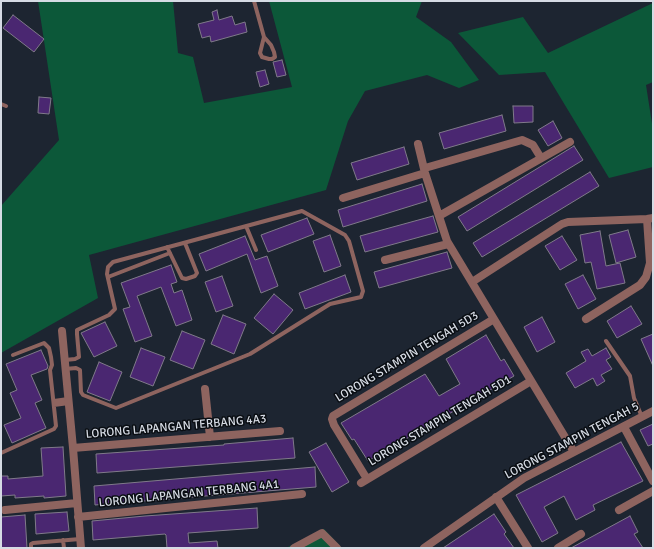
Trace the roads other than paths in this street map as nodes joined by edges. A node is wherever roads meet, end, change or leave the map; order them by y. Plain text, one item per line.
1 (254, 1) edge
2 (264, 37) junction
3 (1, 104) edge
4 (6, 106) dead end
5 (570, 142) dead end
6 (418, 144) dead end
7 (540, 158) junction
8 (425, 171) junction
9 (343, 198) dead end
10 (439, 216) junction
11 (650, 219) edge
12 (246, 226) junction
13 (185, 243) junction
14 (448, 244) junction
15 (167, 247) junction
16 (256, 250) dead end
17 (170, 253) junction
18 (385, 260) dead end
19 (108, 277) junction
20 (472, 282) junction
21 (494, 319) junction
22 (586, 319) dead end
23 (62, 331) dead end
24 (606, 341) dead end
25 (13, 355) dead end
26 (65, 364) junction
27 (531, 380) junction
28 (205, 389) dead end
29 (68, 401) junction
30 (54, 403) junction
31 (653, 411) edge
32 (642, 417) junction
33 (624, 427) junction
34 (280, 431) dead end
35 (210, 436) junction
36 (73, 448) junction
37 (574, 452) junction
38 (1, 453) edge
39 (364, 481) joint
40 (653, 481) edge
41 (653, 491) edge
42 (302, 494) dead end
43 (496, 497) junction
44 (77, 503) junction
45 (5, 510) dead end
46 (619, 510) dead end
47 (78, 517) junction
48 (581, 534) dead end
49 (80, 539) junction
50 (63, 540) junction
51 (31, 548) edge
52 (64, 548) edge
53 (81, 548) edge
54 (294, 548) edge
55 (337, 548) edge
56 (424, 548) edge
57 (528, 548) edge
58 (558, 548) edge

1 - 2 lane
2 - 2 lane
3 - 4 lane
5 - 7 street
6 - 8 street
7 - 8 street
7 - 10 street
8 - 9 street
8 - 10 street
10 - 14 street
11 - 20 street
11 - 22 street
12 - 13 lane
12 - 16 lane
12 - 26 lane
13 - 15 lane
13 - 17 lane
14 - 18 street
14 - 20 street
15 - 17 lane
15 - 19 lane
17 - 19 lane
19 - 26 lane
20 - 21 street
21 - 27 street
21 - 39 street, LORONG STAMPIN TENGAH 5D3
23 - 26 street
24 - 32 lane
25 - 30 lane
26 - 29 street
27 - 37 street
27 - 39 street, LORONG STAMPIN TENGAH 5D1
28 - 35 street
29 - 30 lane
29 - 36 street
30 - 38 lane
31 - 32 street, LORONG STAMPIN TENGAH 5
32 - 33 street, LORONG STAMPIN TENGAH 5
33 - 37 street, LORONG STAMPIN TENGAH 5
33 - 40 street
34 - 35 street, LORONG LAPANGAN TERBANG 4A3
35 - 36 street, LORONG LAPANGAN TERBANG 4A3
36 - 44 street
37 - 43 street, LORONG STAMPIN TENGAH 5
41 - 46 street
42 - 47 street, LORONG LAPANGAN TERBANG 4A1
43 - 56 street, LORONG STAMPIN TENGAH 5
43 - 57 street
44 - 45 street
44 - 47 street
47 - 49 street
48 - 58 street
49 - 50 lane
49 - 53 street
50 - 51 lane
50 - 52 lane
54 - 55 street

